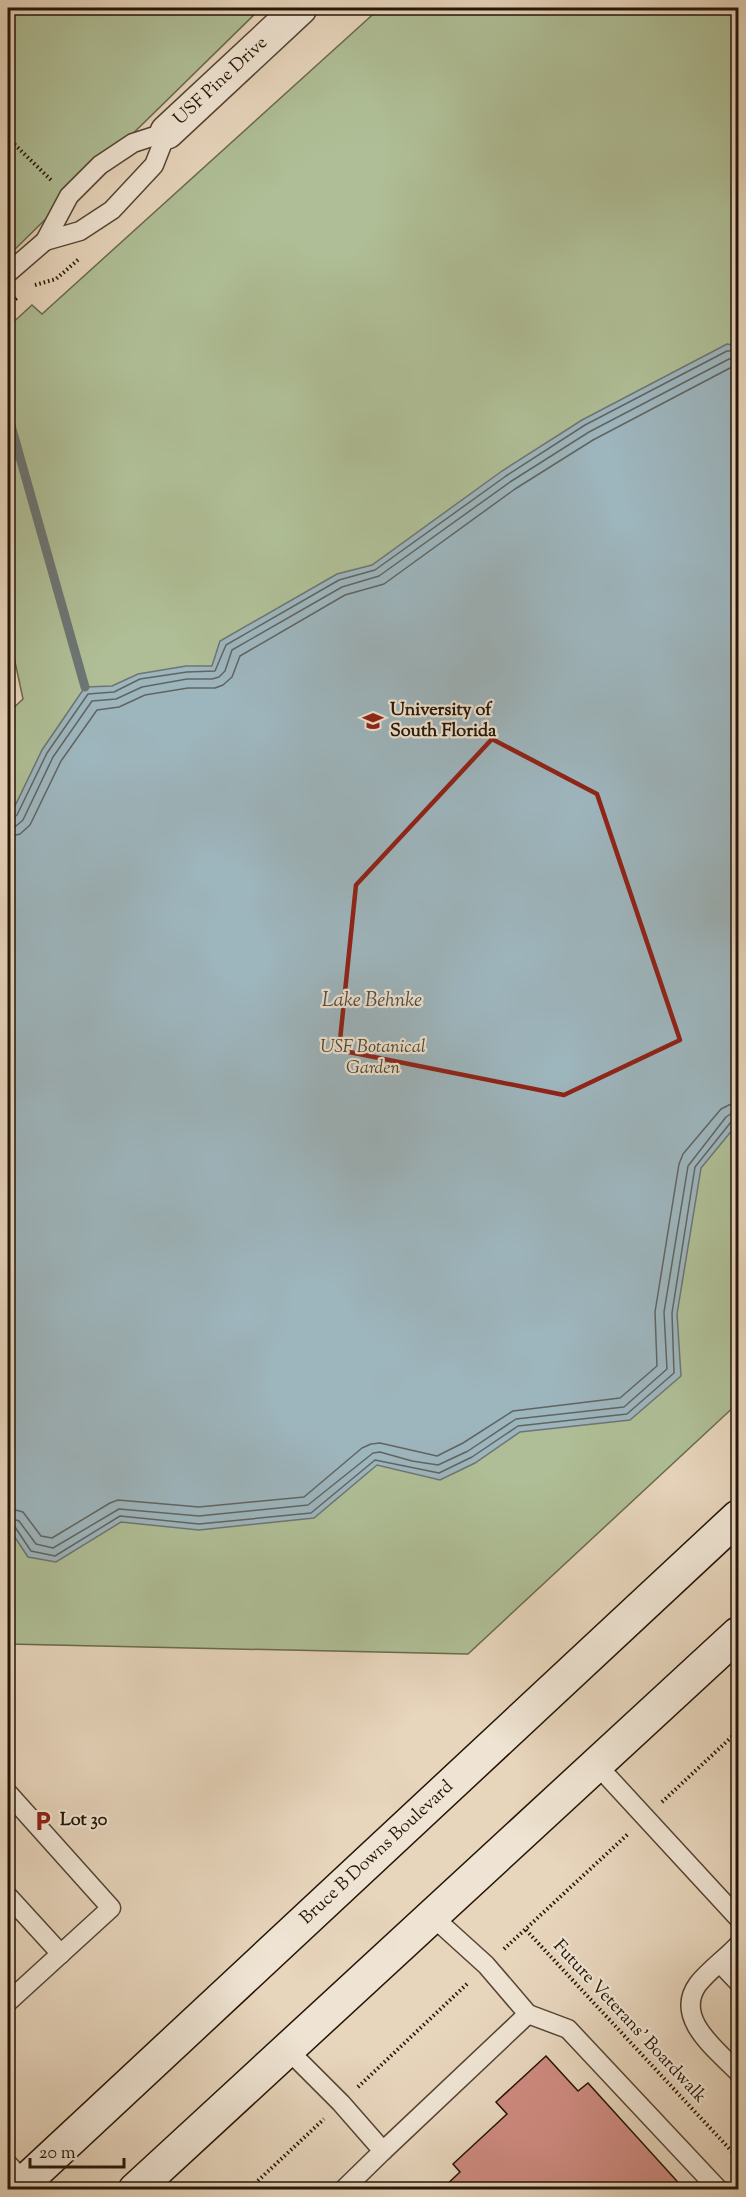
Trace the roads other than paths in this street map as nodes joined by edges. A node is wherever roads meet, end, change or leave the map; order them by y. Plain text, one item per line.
1 (300, 8) edge
2 (167, 132) junction
3 (45, 241) junction
4 (8, 273) edge
5 (738, 1517) edge
6 (738, 1634) edge
7 (597, 1765) junction
8 (8, 1793) edge
9 (8, 1896) edge
10 (433, 1917) junction
11 (738, 1918) edge
12 (738, 1945) edge
13 (61, 1954) junction
14 (720, 1963) junction
15 (738, 1982) edge
16 (8, 2002) edge
17 (528, 2014) junction
18 (288, 2050) junction
19 (738, 2072) edge
20 (383, 2151) junction
21 (20, 2181) edge
22 (135, 2190) edge
23 (343, 2190) edge
24 (719, 2190) edge

1 - 2 main road, USF Pine Drive
2 - 3 lane
2 - 3 lane
3 - 4 lane
5 - 21 main road, Bruce B Downs Boulevard
6 - 7 main road
7 - 10 main road
7 - 11 lane
8 - 13 lane
9 - 13 lane
10 - 17 lane
10 - 18 main road
12 - 14 lane
13 - 16 lane
14 - 15 lane
14 - 19 lane
17 - 20 lane
17 - 24 lane
18 - 20 lane
18 - 22 main road
20 - 23 lane

